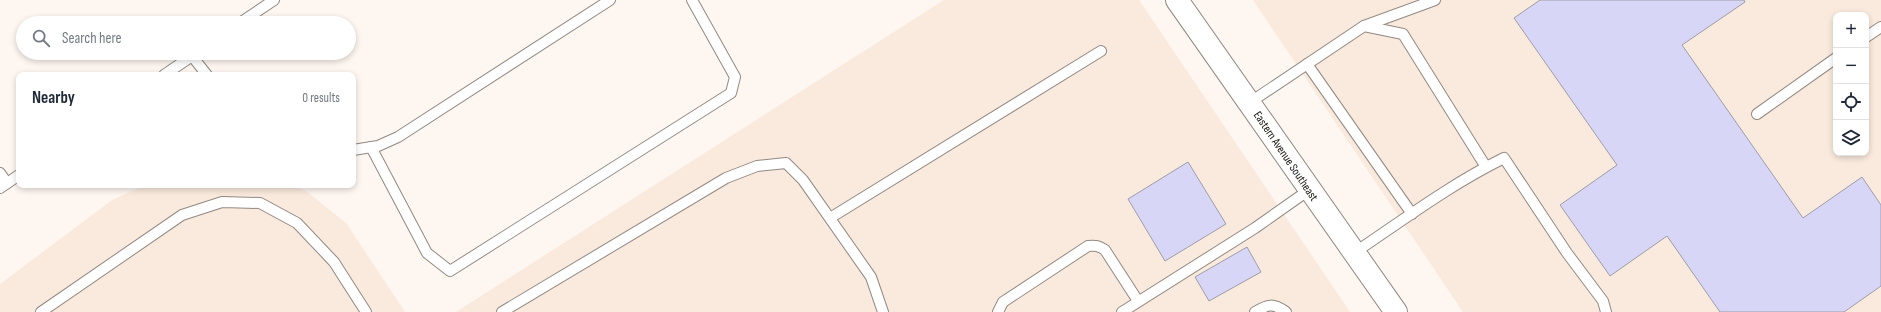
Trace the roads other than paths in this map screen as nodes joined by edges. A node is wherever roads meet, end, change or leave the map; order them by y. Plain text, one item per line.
1 (274, 0) edge
2 (610, 0) edge
3 (692, 0) edge
4 (1177, 0) edge
5 (1435, 0) edge
6 (1413, 4) edge
7 (250, 16) edge
8 (1364, 26) junction
9 (1881, 27) edge
10 (1869, 35) edge
11 (1101, 51) dead end
12 (185, 60) edge
13 (198, 60) edge
14 (1833, 60) edge
15 (1307, 64) junction
16 (168, 72) edge
17 (205, 72) edge
18 (1249, 103) junction
19 (1757, 114) dead end
20 (371, 147) junction
21 (356, 150) edge
22 (1486, 167) junction
23 (0, 173) edge
24 (16, 177) edge
25 (4, 186) edge
26 (1309, 190) junction
27 (1412, 214) junction
28 (830, 218) junction
29 (1354, 253) junction
30 (1138, 301) junction
31 (41, 312) edge
32 (366, 312) edge
33 (502, 312) edge
34 (883, 312) edge
35 (998, 312) edge
36 (1122, 312) edge
37 (1255, 312) edge
38 (1286, 312) edge
39 (1396, 312) edge
40 (1606, 312) edge

1 - 7 lane
2 - 20 lane
3 - 20 lane
4 - 18 main road, Eastern Avenue Southeast
5 - 6 lane
6 - 8 lane
8 - 15 lane
8 - 22 lane
9 - 10 lane
11 - 28 lane
12 - 16 lane
13 - 17 lane
14 - 19 lane
15 - 18 lane
15 - 27 lane
18 - 26 main road, Eastern Avenue Southeast
20 - 21 lane
22 - 27 lane
22 - 40 lane
23 - 25 lane
24 - 25 lane
26 - 29 main road, Eastern Avenue Southeast
26 - 30 lane
27 - 29 lane
28 - 33 lane
28 - 34 lane
29 - 39 main road, Eastern Avenue Southeast
30 - 35 lane
30 - 36 lane
31 - 32 lane
37 - 38 lane

